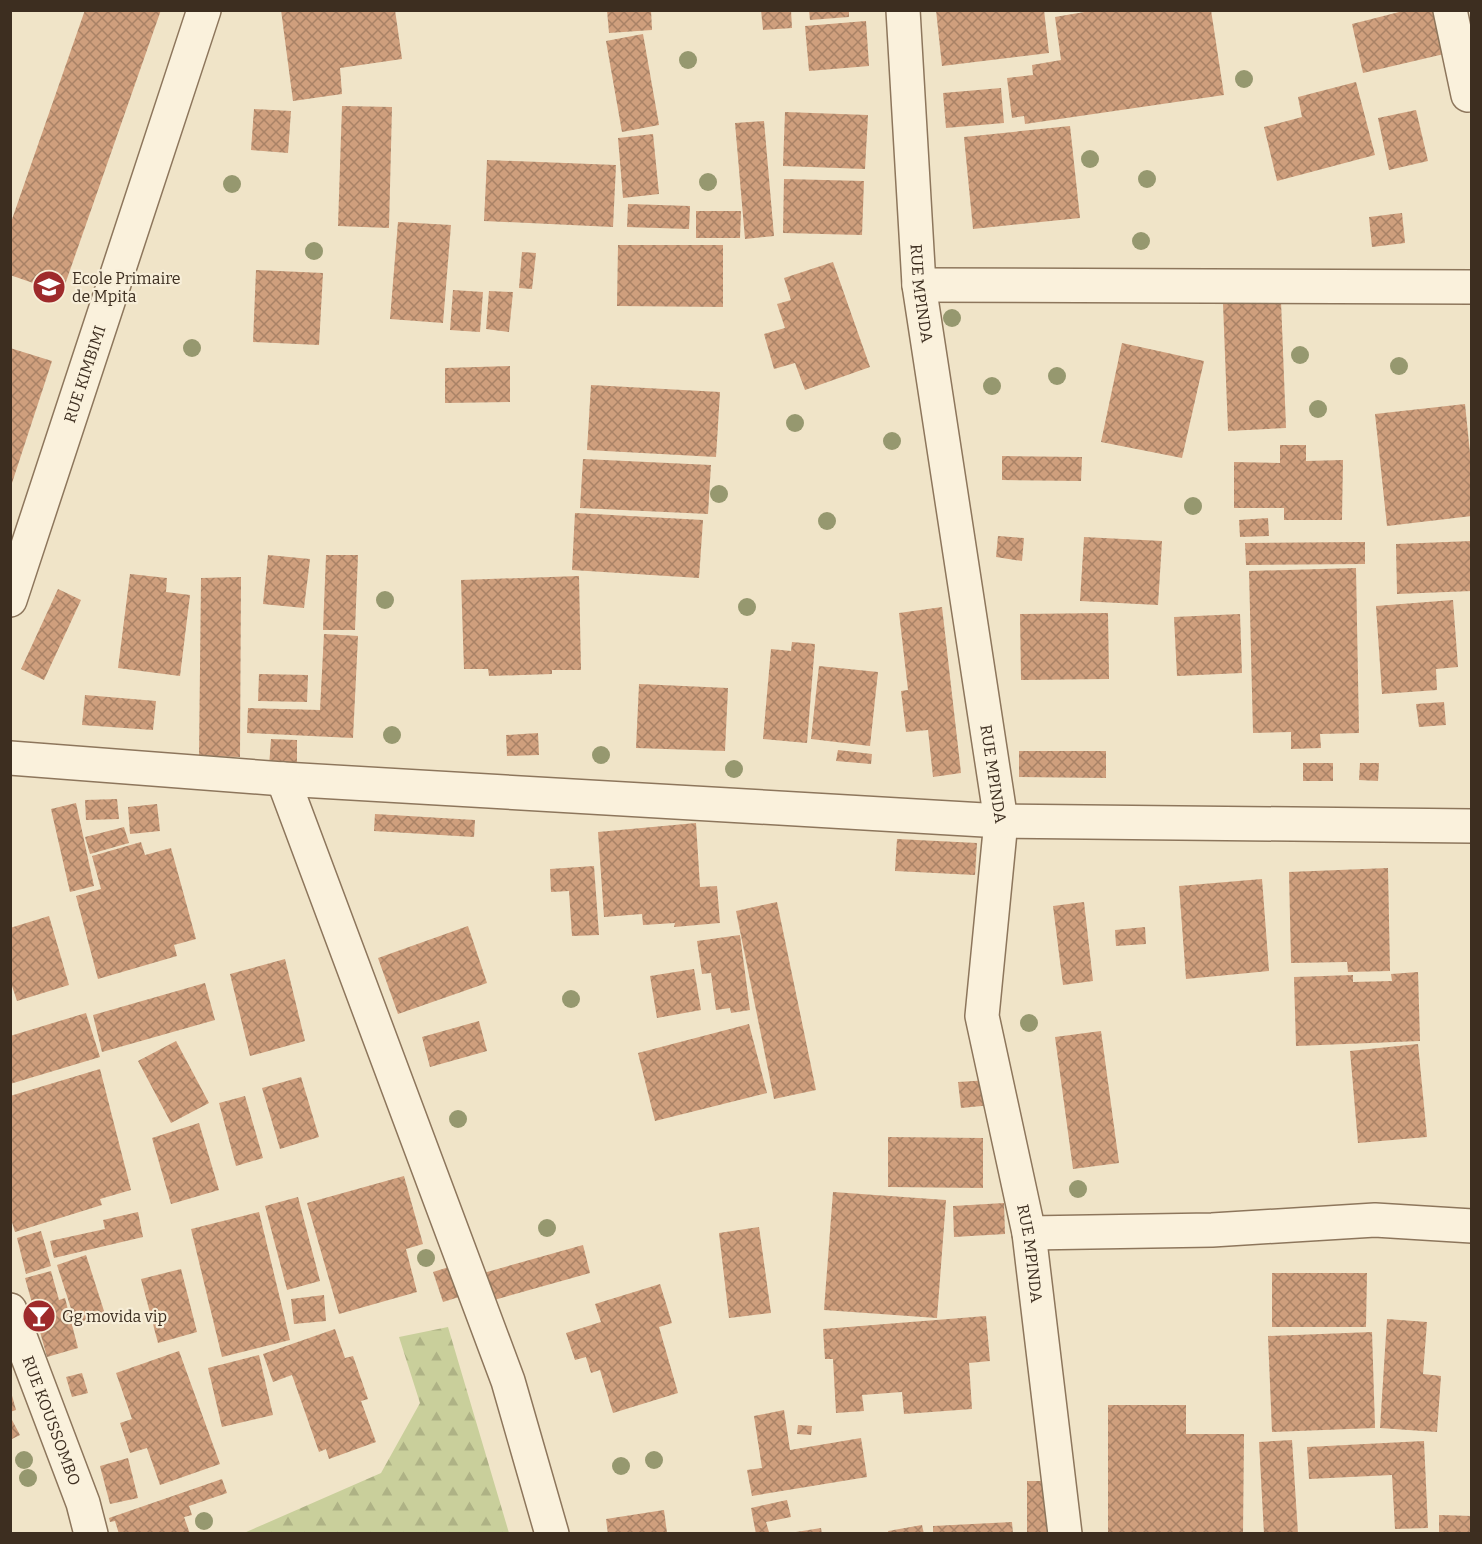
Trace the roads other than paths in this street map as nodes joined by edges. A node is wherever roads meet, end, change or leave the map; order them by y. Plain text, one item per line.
1 (204, 10) edge
2 (903, 10) edge
3 (1450, 10) edge
4 (1468, 95) dead end
5 (919, 285) junction
6 (1472, 287) edge
7 (10, 600) edge
8 (10, 758) edge
9 (283, 778) junction
10 (1001, 821) junction
11 (1472, 826) edge
12 (1472, 1226) edge
13 (1029, 1233) junction
14 (10, 1310) edge
15 (91, 1533) edge
16 (552, 1533) edge
17 (1065, 1533) edge

1 - 7 street, RUE KIMBIMI
2 - 5 street, RUE MPINDA
3 - 4 street
5 - 6 street
5 - 10 street, RUE MPINDA
8 - 9 street
9 - 10 street
9 - 16 street
10 - 11 street
10 - 13 street, RUE MPINDA
12 - 13 street
13 - 17 street, RUE MPINDA
14 - 15 street, RUE KOUSSOMBO

